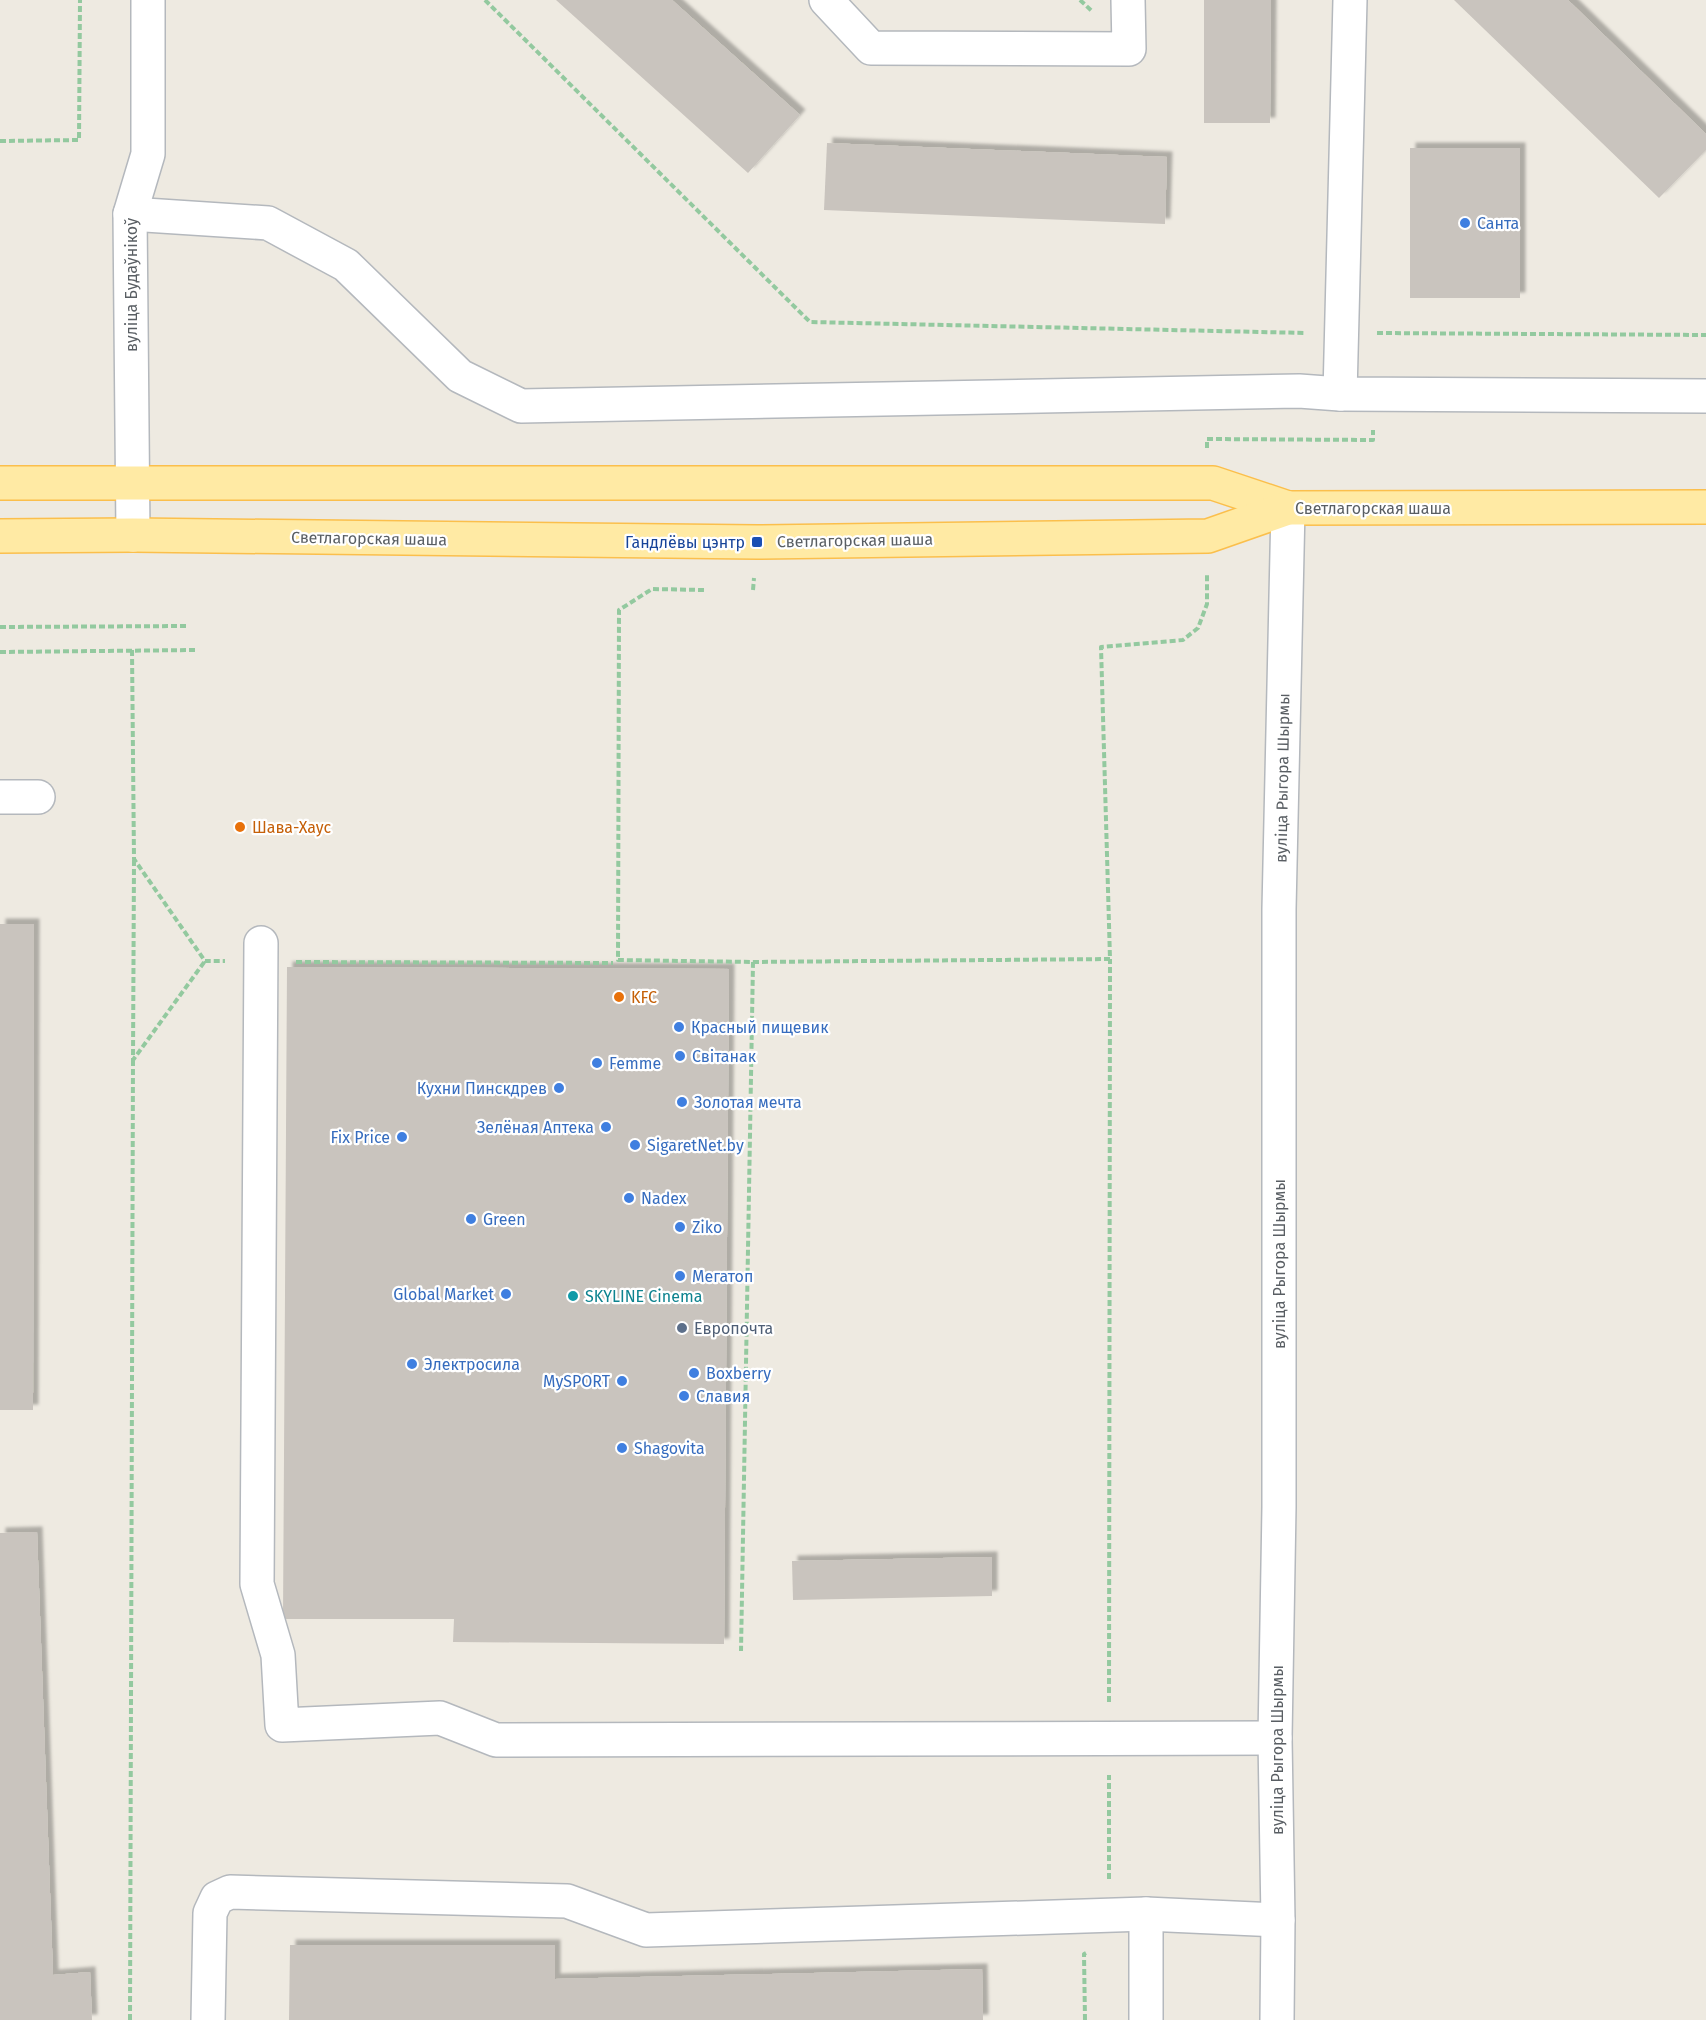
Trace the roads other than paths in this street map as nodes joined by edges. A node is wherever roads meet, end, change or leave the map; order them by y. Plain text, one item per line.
1 (148, 0) edge
2 (826, 0) edge
3 (1128, 0) edge
4 (1350, 0) edge
5 (130, 214) junction
6 (1340, 394) junction
7 (1706, 396) edge
8 (0, 483) edge
9 (132, 483) junction
10 (1706, 507) edge
11 (1288, 508) junction
12 (133, 536) junction
13 (0, 537) edge
14 (0, 797) edge
15 (38, 797) dead end
16 (261, 952) road end
17 (1275, 1738) junction
18 (1146, 1914) junction
19 (1278, 1920) junction
20 (208, 2020) edge
21 (1146, 2020) edge
22 (1277, 2020) edge

1 - 5 street, вуліца Будаўнікоў
2 - 3 street
4 - 6 street
5 - 6 street
5 - 9 street, вуліца Будаўнікоў
6 - 7 street
8 - 9 main road
9 - 11 main road
9 - 12 street, вуліца Будаўнікоў
10 - 11 main road, Светлагорская шаша
11 - 12 main road, Светлагорская шаша
11 - 17 street, вуліца Рыгора Шырмы
12 - 13 main road, Светлагорская шаша
14 - 15 street
16 - 17 street
17 - 19 street, вуліца Рыгора Шырмы
18 - 19 street
18 - 20 street
18 - 21 street
19 - 22 street, вуліца Рыгора Шырмы

